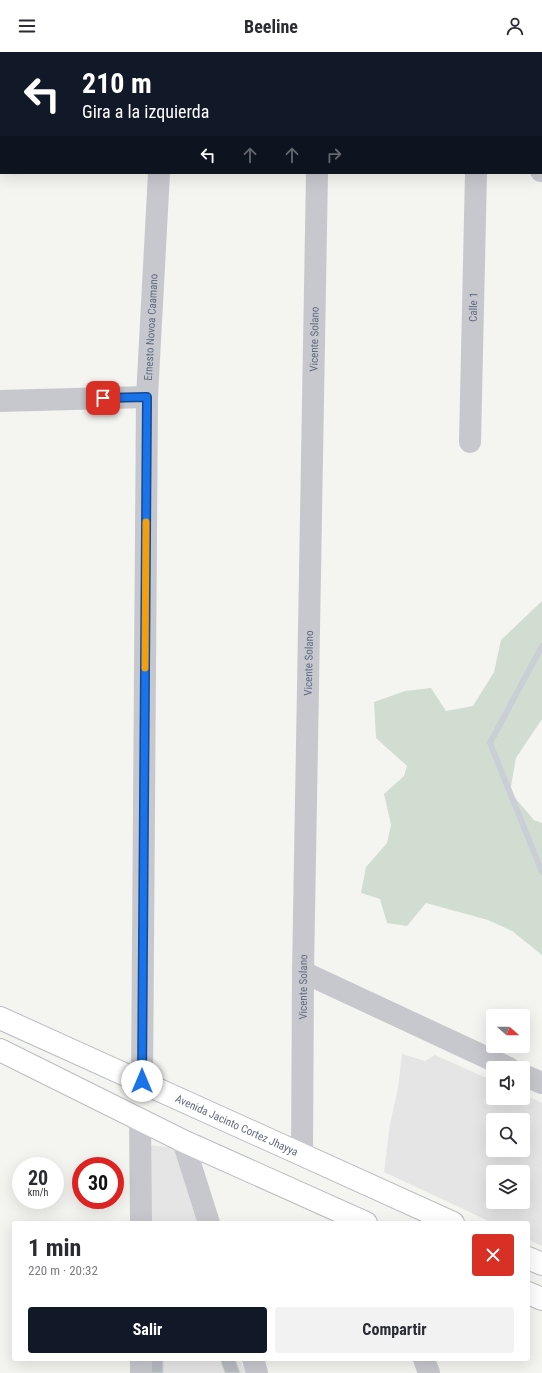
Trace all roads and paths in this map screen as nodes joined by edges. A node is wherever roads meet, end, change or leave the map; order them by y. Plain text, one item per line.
1 (159, 174) edge
2 (317, 174) edge
3 (476, 174) edge
4 (147, 397) junction
5 (0, 401) edge
6 (470, 442) dead end
7 (303, 972) junction
8 (0, 1018) edge
9 (0, 1050) edge
10 (494, 1061) edge
11 (530, 1077) edge
12 (142, 1081) junction
13 (542, 1083) edge
14 (140, 1119) junction
15 (183, 1140) junction
16 (302, 1154) junction
17 (141, 1221) edge
18 (208, 1221) edge
19 (362, 1221) edge
20 (449, 1221) edge
21 (530, 1259) edge
22 (542, 1264) edge
23 (530, 1294) edge
24 (542, 1299) edge
25 (141, 1361) edge
26 (254, 1361) edge
27 (425, 1361) edge
28 (141, 1373) edge
29 (257, 1373) edge
30 (429, 1373) edge

1 - 4 street, Ernesto Novoa Caamano
2 - 7 street, Vicente Solano
3 - 6 street, Calle 1
4 - 5 street
4 - 12 street, Ernesto Novoa Caamano
7 - 10 street
7 - 16 street, Vicente Solano
8 - 12 main road, Avenida Jacinto Cortez Jhayya
9 - 14 main road
11 - 13 street
12 - 16 main road, Avenida Jacinto Cortez Jhayya
14 - 15 main road
14 - 17 street
15 - 18 street
15 - 19 main road
16 - 20 main road, Avenida Jacinto Cortez Jhayya
21 - 22 main road
23 - 24 main road
25 - 28 street
26 - 29 street
27 - 30 street

